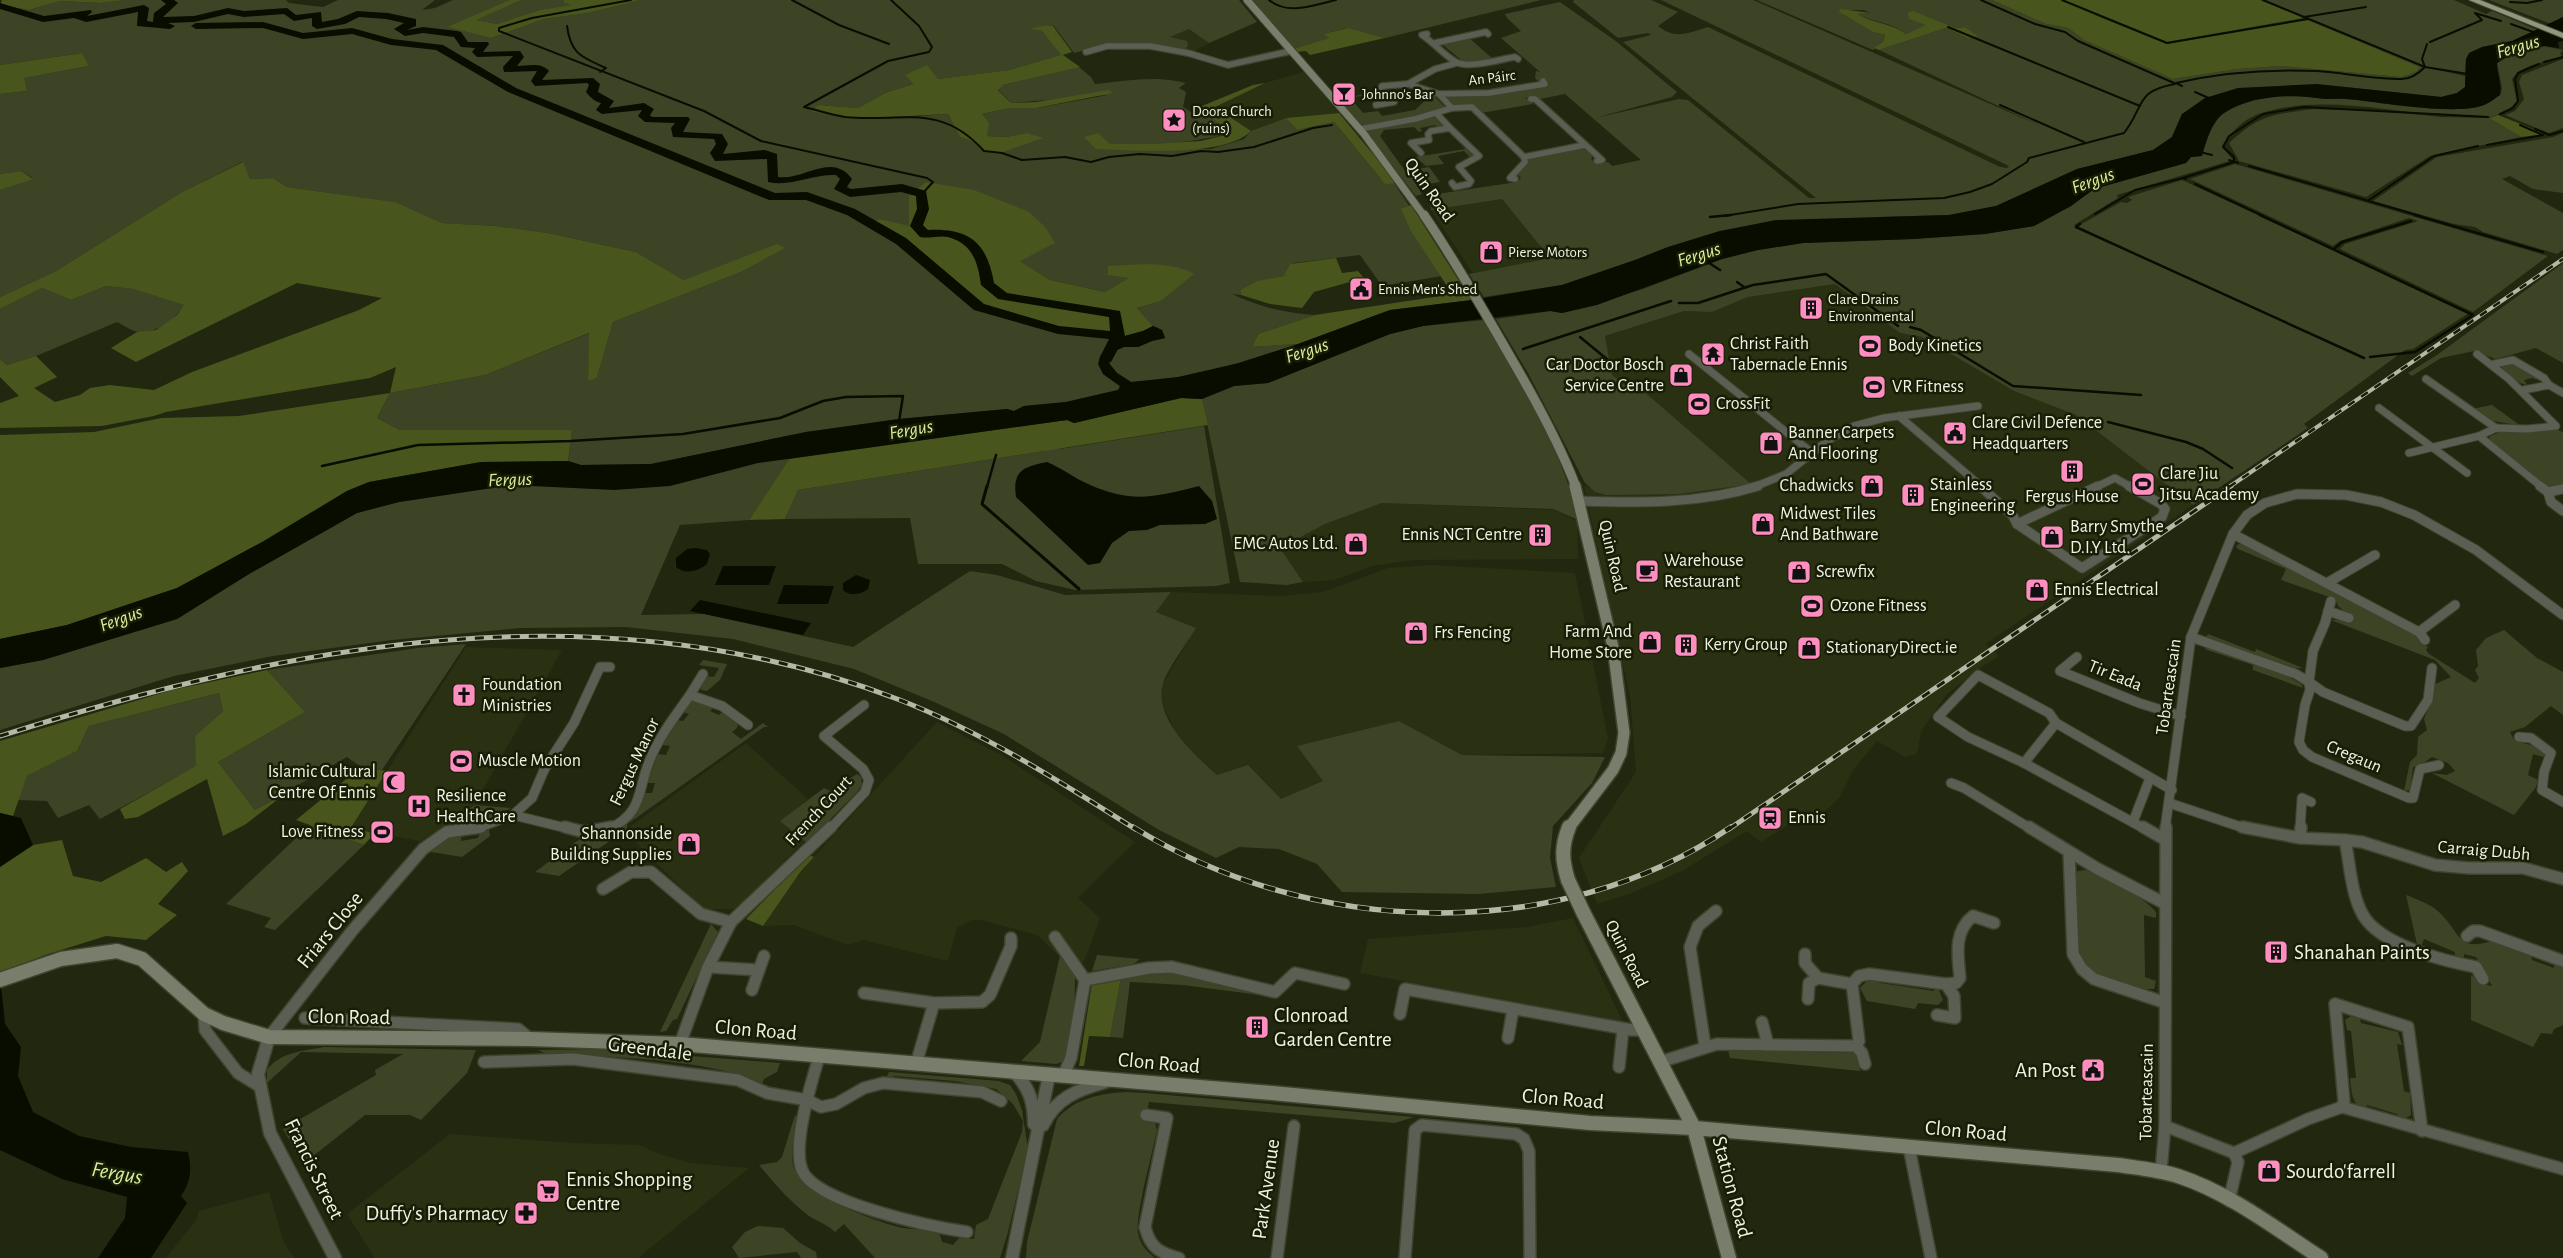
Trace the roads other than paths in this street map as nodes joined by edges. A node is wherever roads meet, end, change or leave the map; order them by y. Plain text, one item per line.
1 (1247, 0) edge
2 (2473, 0) edge
3 (2483, 0) edge
4 (2499, 8) junction
5 (2563, 32) edge
6 (1427, 34) dead end
7 (1488, 34) dead end
8 (2563, 36) edge
9 (1435, 43) junction
10 (1291, 51) junction
11 (1086, 52) dead end
12 (1518, 59) dead end
13 (1457, 64) junction
14 (1543, 82) dead end
15 (1408, 84) junction
16 (1439, 94) junction
17 (1531, 99) dead end
18 (1376, 105) dead end
19 (1452, 108) junction
20 (1436, 113) junction
21 (1450, 128) junction
22 (1360, 129) junction
23 (1585, 145) junction
24 (1420, 153) dead end
25 (1524, 157) junction
26 (1597, 161) dead end
27 (1515, 179) dead end
28 (1452, 183) dead end
29 (1689, 354) dead end
30 (2477, 354) dead end
31 (2494, 364) junction
32 (2426, 379) dead end
33 (2549, 386) junction
34 (2523, 390) junction
35 (2563, 394) edge
36 (1978, 406) dead end
37 (2379, 408) dead end
38 (1900, 416) junction
39 (2496, 428) junction
40 (2560, 428) edge
41 (2479, 436) junction
42 (2433, 446) junction
43 (1811, 452) junction
44 (2409, 453) dead end
45 (2467, 473) dead end
46 (2563, 488) edge
47 (2548, 492) junction
48 (1580, 501) junction
49 (2563, 511) edge
50 (2017, 524) junction
51 (2233, 534) junction
52 (2375, 555) dead end
53 (2327, 583) junction
54 (2331, 601) dead end
55 (2455, 605) dead end
56 (2328, 611) junction
57 (2563, 615) edge
58 (2349, 618) dead end
59 (2419, 632) junction
60 (2191, 637) junction
61 (2426, 640) dead end
62 (2077, 657) dead end
63 (610, 667) dead end
64 (2432, 668) dead end
65 (702, 674) dead end
66 (2309, 682) junction
67 (690, 695) junction
68 (864, 704) dead end
69 (2181, 716) junction
70 (2056, 723) junction
71 (748, 725) dead end
72 (2519, 737) dead end
73 (2024, 763) junction
74 (2439, 765) dead end
75 (2150, 778) junction
76 (1951, 783) dead end
77 (2172, 790) junction
78 (2311, 802) dead end
79 (2563, 802) edge
80 (2169, 803) junction
81 (513, 815) junction
82 (2133, 822) junction
83 (2300, 838) junction
84 (2164, 839) junction
85 (2344, 840) junction
86 (2069, 852) junction
87 (2563, 879) edge
88 (603, 889) dead end
89 (2162, 902) junction
90 (1716, 911) dead end
91 (731, 922) junction
92 (1994, 923) dead end
93 (2467, 936) dead end
94 (1055, 937) dead end
95 (1011, 938) dead end
96 (1805, 954) dead end
97 (764, 956) dead end
98 (2563, 961) edge
99 (708, 967) junction
100 (759, 970) junction
101 (1818, 978) junction
102 (2483, 979) dead end
103 (0, 980) edge
104 (1085, 980) junction
105 (1344, 984) dead end
106 (1852, 984) junction
107 (1946, 984) junction
108 (752, 990) dead end
109 (864, 993) dead end
110 (1808, 999) dead end
111 (2163, 1002) junction
112 (934, 1003) junction
113 (1513, 1009) junction
114 (204, 1014) junction
115 (1400, 1014) dead end
116 (1937, 1015) dead end
117 (305, 1018) dead end
118 (353, 1022) junction
119 (1762, 1022) dead end
120 (1623, 1029) junction
121 (1644, 1030) junction
122 (269, 1037) junction
123 (343, 1038) junction
124 (1508, 1038) dead end
125 (530, 1039) junction
126 (680, 1044) junction
127 (1768, 1045) junction
128 (1705, 1046) junction
129 (1856, 1046) junction
130 (820, 1057) junction
131 (484, 1062) dead end
132 (1660, 1062) junction
133 (916, 1064) junction
134 (1865, 1064) dead end
135 (1619, 1067) dead end
136 (1016, 1073) junction
137 (1056, 1076) junction
138 (1111, 1080) junction
139 (259, 1086) junction
140 (807, 1100) junction
141 (1001, 1101) dead end
142 (2342, 1108) junction
143 (1146, 1115) dead end
144 (1294, 1126) dead end
145 (2165, 1126) junction
146 (1694, 1128) junction
147 (2422, 1131) junction
148 (1035, 1145) junction
149 (1909, 1147) junction
150 (2234, 1152) junction
151 (2563, 1169) edge
152 (2161, 1171) junction
153 (2230, 1201) junction
154 (967, 1232) dead end
155 (335, 1258) edge
156 (1012, 1258) edge
157 (1179, 1258) edge
158 (1277, 1258) edge
159 (1405, 1258) edge
160 (1530, 1258) edge
161 (1729, 1258) edge
162 (1931, 1258) edge
163 (2321, 1258) edge

1 - 10 main road, Quin Road
2 - 4 main road
3 - 4 main road
4 - 5 main road
4 - 8 main road
6 - 9 street, An Páirc
7 - 9 street
9 - 13 street, An Páirc
10 - 11 street
10 - 22 main road, Quin Road
12 - 13 street, An Páirc
13 - 15 street, An Páirc
14 - 16 street, An Páirc
15 - 16 street, An Páirc
15 - 18 street, An Páirc
16 - 19 street, An Páirc
17 - 23 street
19 - 20 street
19 - 25 street
20 - 21 street
20 - 22 street
21 - 24 street
21 - 28 street
22 - 48 main road, Quin Road
23 - 25 street
23 - 26 street
25 - 27 street
29 - 43 street
30 - 31 street
31 - 33 street
31 - 34 street
32 - 39 street
33 - 34 street
33 - 35 street
34 - 40 street
36 - 38 street
37 - 42 street
38 - 43 street
38 - 50 street
39 - 40 street
39 - 41 street
41 - 42 street
41 - 47 street
42 - 44 street
42 - 45 street
43 - 48 street
46 - 47 street
47 - 49 street
48 - 121 main road, Quin Road, bridge
50 - 50 street
51 - 53 street
51 - 57 street, Tobarteascain
51 - 60 street, Tobarteascain
52 - 53 street
53 - 59 street
54 - 56 street, Cregaun
55 - 59 street
56 - 58 street
56 - 66 street, Cregaun
59 - 61 street
60 - 66 street
60 - 69 street, Tobarteascain
62 - 69 street, Tir Eada
63 - 81 street
64 - 66 street
65 - 67 street, Fergus Manor
66 - 74 street, Cregaun
67 - 71 street
67 - 81 street, Fergus Manor
68 - 91 street, French Court
69 - 77 street, Tobarteascain
70 - 73 street
70 - 73 street
70 - 75 street
72 - 79 street
73 - 82 street
75 - 77 street
75 - 82 street
76 - 86 street
77 - 80 street, Tobarteascain
78 - 83 street
80 - 83 street, Carraig Dubh
80 - 84 street, Tobarteascain
81 - 122 street, Friars Close
82 - 84 street
83 - 85 street, Carraig Dubh
84 - 89 street, Tobarteascain
85 - 87 street, Carraig Dubh
85 - 102 street
86 - 89 street
86 - 111 street
88 - 91 street
89 - 111 street, Tobarteascain
90 - 128 street
91 - 99 street, French Court
92 - 107 street
93 - 98 street
94 - 104 street
95 - 112 street
96 - 101 street
97 - 100 street
99 - 100 street
99 - 126 street, French Court
100 - 108 street
101 - 106 street
101 - 110 street
103 - 114 main road, Clon Road
104 - 105 street
104 - 137 street
106 - 107 street
106 - 129 street
107 - 116 street
109 - 112 street
111 - 145 street, Tobarteascain
112 - 133 street
113 - 115 street
113 - 120 street
113 - 124 street
114 - 122 main road, Clon Road
114 - 139 street
117 - 118 street
118 - 123 street
118 - 125 street
119 - 127 street
120 - 121 street
120 - 135 street
121 - 132 main road, Quin Road
122 - 123 main road, Clon Road
122 - 139 street, Francis Street
123 - 125 main road, Clon Road
125 - 126 main road, Clon Road
126 - 130 main road, Clon Road
127 - 128 street
127 - 129 street
128 - 132 street
129 - 134 street
130 - 133 main road, Clon Road
130 - 140 street
131 - 140 street, Greendale
132 - 146 main road, Quin Road
133 - 136 main road, Clon Road
136 - 137 main road, Clon Road
136 - 148 street
137 - 138 main road, Clon Road
137 - 148 street
138 - 146 main road, Clon Road
138 - 148 street
139 - 155 street, Francis Street
140 - 141 street, Greendale
140 - 154 street
142 - 147 street
142 - 147 street
142 - 150 street
143 - 157 street
144 - 158 street, Park Avenue
145 - 150 street
145 - 152 street, Tobarteascain
146 - 149 main road, Clon Road
146 - 161 main road, Station Road
147 - 151 street
148 - 156 street
149 - 152 main road, Clon Road
149 - 162 street
150 - 153 street
152 - 153 main road, Clon Road
153 - 163 main road, Clon Road
159 - 160 street

